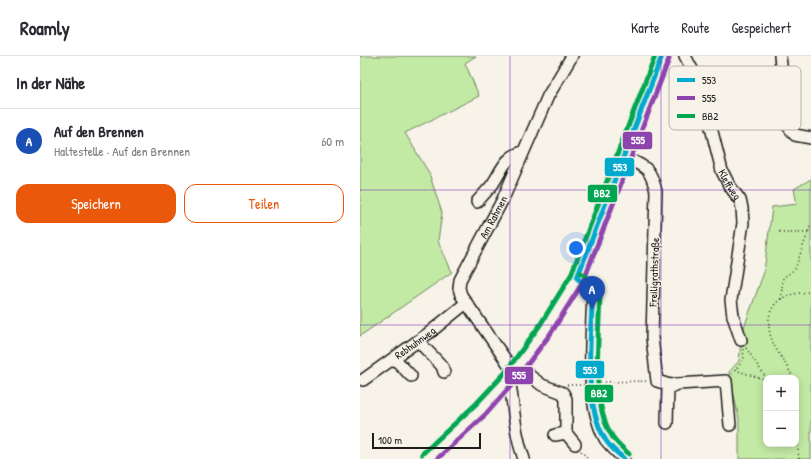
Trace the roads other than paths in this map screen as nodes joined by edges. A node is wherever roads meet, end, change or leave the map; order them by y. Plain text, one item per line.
1 (572, 56) edge
2 (662, 56) edge
3 (685, 56) edge
4 (780, 56) edge
5 (690, 66) edge
6 (781, 66) edge
7 (712, 130) edge
8 (791, 130) edge
9 (811, 138) edge
10 (523, 152) junction
11 (624, 157) junction
12 (477, 202) dead end
13 (577, 278) junction
14 (466, 304) junction
15 (742, 340) road end
16 (418, 341) junction
17 (394, 358) junction
18 (444, 372) dead end
19 (514, 373) junction
20 (411, 376) dead end
21 (363, 380) dead end
22 (678, 384) junction
23 (667, 423) dead end
24 (730, 425) dead end
25 (578, 448) road end
26 (427, 459) edge
27 (524, 459) edge
28 (624, 459) edge

1 - 10 street, Am Rahmen
2 - 11 street
3 - 5 street, Kleffweg
4 - 6 street
7 - 15 street, Kleffweg
8 - 9 street
10 - 12 street
10 - 14 street, Am Rahmen
11 - 13 street
11 - 22 street, Freiligrathstraße
13 - 19 street
13 - 28 street
14 - 16 street, Rebhuhnweg
14 - 19 street, Am Rahmen
16 - 17 street, Rebhuhnweg
16 - 18 street
17 - 20 street
17 - 21 street, Rebhuhnweg
19 - 25 street
19 - 26 street
19 - 27 street
22 - 23 street
22 - 24 street

